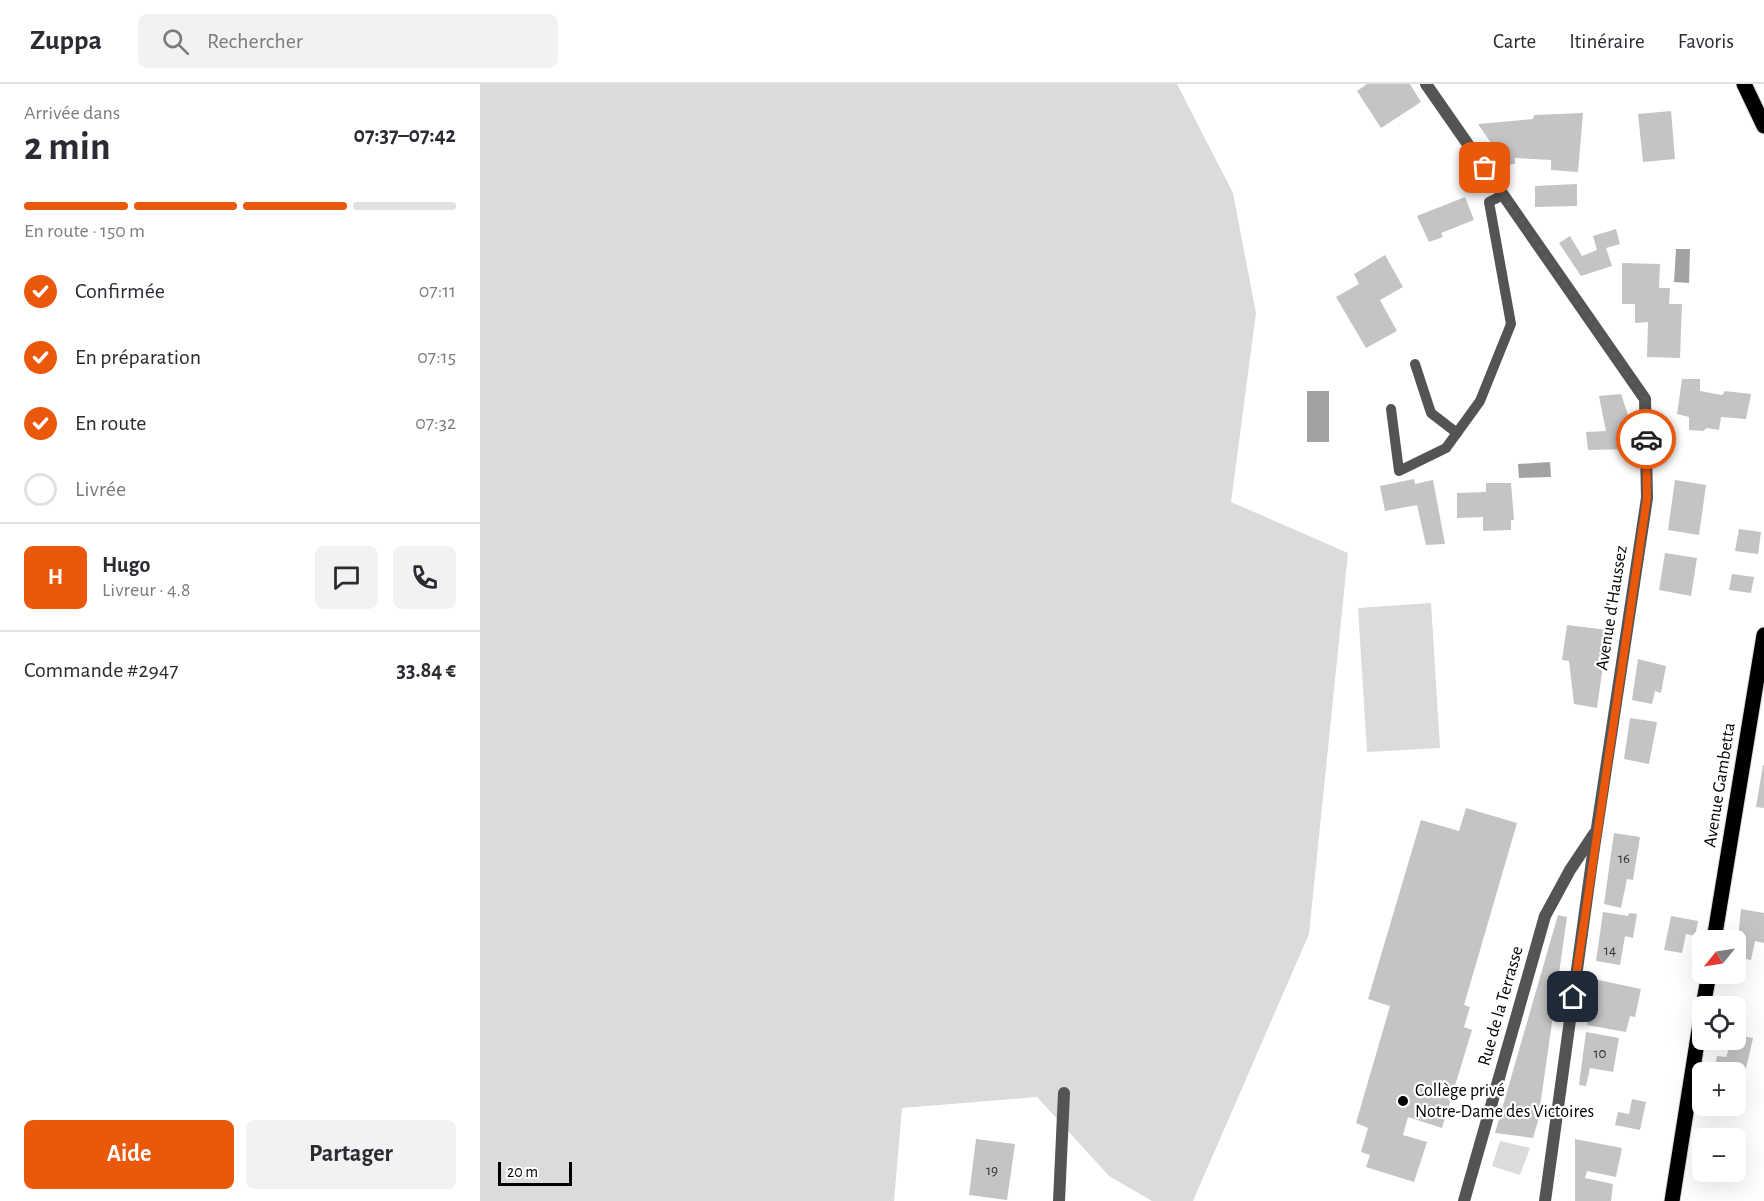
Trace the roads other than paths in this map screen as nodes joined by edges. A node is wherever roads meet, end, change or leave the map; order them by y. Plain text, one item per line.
1 (1426, 84) edge
2 (1744, 84) edge
3 (1764, 126) edge
4 (1503, 195) junction
5 (1415, 364) dead end
6 (1391, 409) dead end
7 (1457, 434) junction
8 (1764, 635) edge
9 (1597, 830) junction
10 (1716, 930) edge
11 (1696, 1050) edge
12 (1064, 1094) dead end
13 (1059, 1201) edge
14 (1464, 1201) edge
15 (1545, 1201) edge
16 (1672, 1201) edge

1 - 4 street, Avenue d'Haussez
2 - 3 main road
4 - 7 lane
4 - 9 street, Avenue d'Haussez
5 - 7 lane
6 - 7 lane
8 - 10 main road, Avenue Gambetta
9 - 14 street, Rue de la Terrasse
9 - 15 street, Avenue d'Haussez
11 - 16 main road
12 - 13 street

